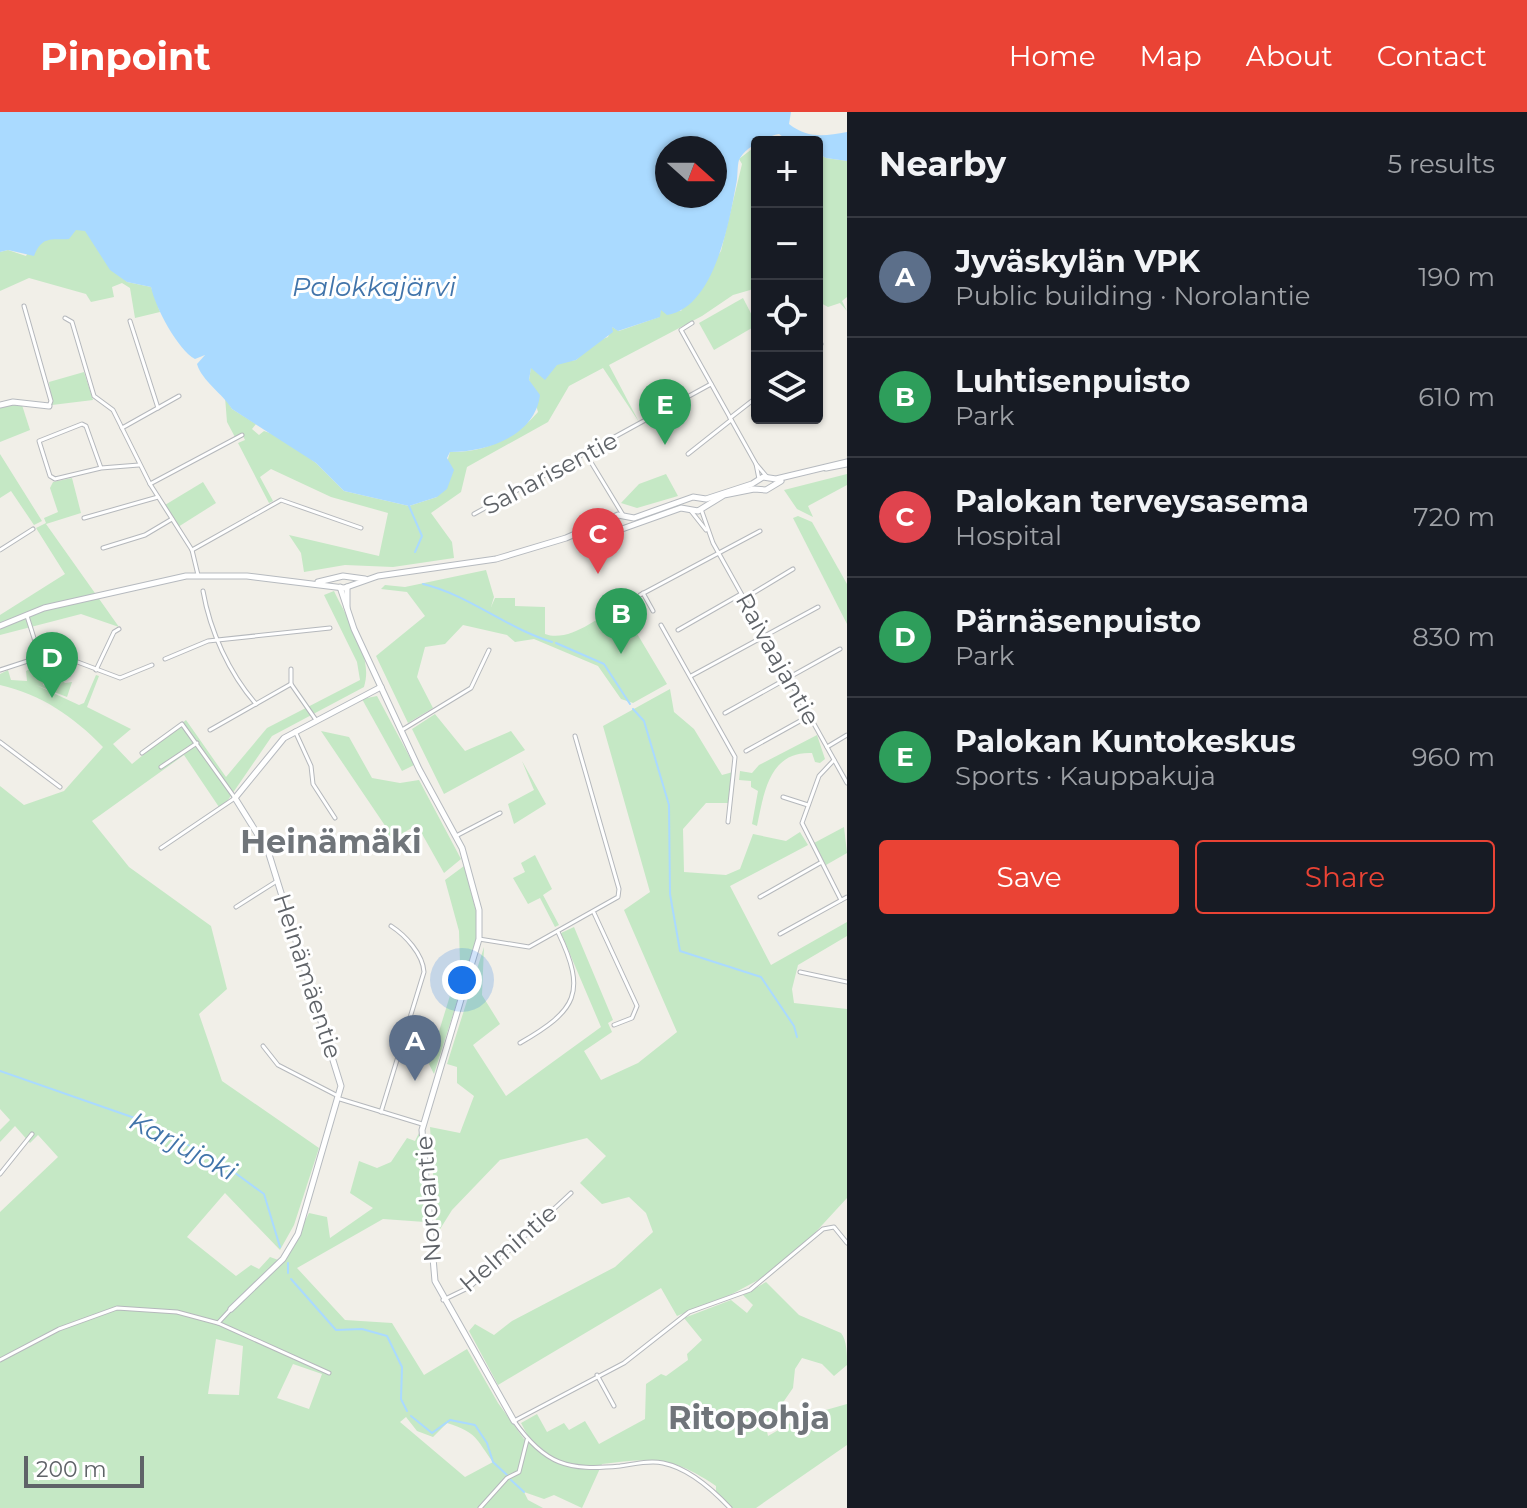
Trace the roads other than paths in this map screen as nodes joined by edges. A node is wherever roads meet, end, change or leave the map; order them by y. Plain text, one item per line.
1 (24, 306) dead end
2 (65, 318) dead end
3 (130, 321) dead end
4 (692, 323) dead end
5 (711, 384) junction
6 (179, 396) dead end
7 (751, 402) edge
8 (0, 405) edge
9 (49, 406) joint
10 (158, 408) junction
11 (730, 419) junction
12 (122, 428) junction
13 (242, 435) dead end
14 (586, 454) junction
15 (688, 454) dead end
16 (847, 463) edge
17 (756, 464) junction
18 (139, 465) junction
19 (101, 468) junction
20 (789, 476) junction
21 (768, 478) junction
22 (758, 480) junction
23 (150, 484) junction
24 (770, 487) junction
25 (762, 490) junction
26 (158, 497) junction
27 (698, 498) junction
28 (689, 499) junction
29 (613, 502) junction
30 (701, 508) junction
31 (690, 510) junction
32 (474, 514) dead end
33 (624, 516) junction
34 (614, 517) junction
35 (84, 518) dead end
36 (172, 519) junction
37 (626, 526) junction
38 (361, 528) dead end
39 (615, 528) junction
40 (33, 529) dead end
41 (760, 531) dead end
42 (709, 534) junction
43 (566, 538) junction
44 (103, 548) dead end
45 (0, 550) edge
46 (192, 550) junction
47 (718, 553) junction
48 (793, 569) dead end
49 (198, 575) junction
50 (344, 584) junction
51 (203, 591) dead end
52 (743, 596) junction
53 (818, 607) dead end
54 (653, 611) dead end
55 (29, 615) junction
56 (661, 625) dead end
57 (0, 626) edge
58 (330, 628) dead end
59 (119, 629) dead end
60 (678, 630) dead end
61 (764, 636) junction
62 (217, 640) junction
63 (840, 649) dead end
64 (489, 650) dead end
65 (40, 657) junction
66 (165, 659) dead end
67 (152, 665) dead end
68 (291, 669) dead end
69 (0, 670) edge
70 (96, 670) junction
71 (690, 677) junction
72 (788, 678) junction
73 (291, 684) junction
74 (381, 687) junction
75 (256, 704) junction
76 (725, 713) dead end
77 (809, 716) junction
78 (316, 720) junction
79 (210, 730) dead end
80 (402, 730) junction
81 (295, 731) junction
82 (847, 735) edge
83 (575, 736) dead end
84 (0, 742) edge
85 (197, 743) junction
86 (827, 747) junction
87 (746, 751) dead end
88 (142, 753) dead end
89 (834, 760) junction
90 (161, 767) dead end
91 (847, 783) edge
92 (60, 787) dead end
93 (783, 797) dead end
94 (235, 798) junction
95 (808, 805) junction
96 (500, 813) dead end
97 (335, 818) dead end
98 (728, 822) dead end
99 (456, 836) junction
100 (161, 848) dead end
101 (820, 863) junction
102 (277, 881) junction
103 (760, 897) dead end
104 (847, 897) edge
105 (841, 900) junction
106 (236, 907) dead end
107 (594, 913) junction
108 (391, 926) dead end
109 (558, 932) junction
110 (780, 934) dead end
111 (479, 939) junction
112 (800, 972) dead end
113 (847, 982) edge
114 (614, 1025) dead end
115 (520, 1043) dead end
116 (263, 1046) dead end
117 (340, 1098) junction
118 (381, 1112) junction
119 (422, 1124) junction
120 (32, 1134) dead end
121 (0, 1174) edge
122 (571, 1193) dead end
123 (847, 1243) edge
124 (443, 1300) junction
125 (231, 1309) joint
126 (218, 1323) junction
127 (0, 1360) edge
128 (329, 1373) dead end
129 (597, 1375) junction
130 (614, 1406) dead end
131 (514, 1421) junction
132 (527, 1440) junction
133 (480, 1508) edge
134 (730, 1508) edge

1 - 9 street
2 - 12 street
3 - 10 street
4 - 5 street
5 - 11 street
5 - 14 street, Saharisentie
6 - 10 street
7 - 11 street
8 - 9 street
10 - 12 street
11 - 15 street
11 - 17 street
12 - 18 street
13 - 23 street
14 - 29 street
14 - 32 street, Saharisentie
16 - 20 street
17 - 21 street
17 - 22 street
18 - 19 street
18 - 23 street
19 - 19 street
20 - 21 street
20 - 24 street
21 - 22 street
21 - 24 street
22 - 25 street
22 - 27 street
23 - 26 street
24 - 25 street
25 - 30 street
26 - 35 street
26 - 36 street
27 - 28 street
27 - 30 street
28 - 31 street
28 - 33 street
29 - 33 street
29 - 34 street
30 - 31 street
30 - 42 street, Raivaajantie
31 - 37 street
31 - 42 street, Raivaajantie
33 - 34 street
33 - 37 street
34 - 39 street
34 - 43 street
36 - 44 street
36 - 46 street
37 - 39 street
38 - 46 street
39 - 43 street
40 - 45 street
41 - 47 street
42 - 47 street, Raivaajantie
43 - 50 street
46 - 49 street
47 - 52 street, Raivaajantie
47 - 54 street
48 - 52 street
49 - 50 street
49 - 55 street
50 - 74 street, Norolantie
51 - 62 street
52 - 60 street
52 - 61 street, Raivaajantie
53 - 61 street
55 - 57 street
55 - 65 street
56 - 71 street
58 - 62 street
59 - 70 street
61 - 71 street
61 - 72 street, Raivaajantie
62 - 66 street
62 - 75 street
63 - 72 street
64 - 80 street
65 - 69 street
65 - 70 street
67 - 70 street
68 - 73 street
71 - 98 street
72 - 76 street
72 - 77 street, Raivaajantie
73 - 75 street
73 - 78 street
74 - 78 street
74 - 80 street, Norolantie
75 - 79 street
77 - 86 street, Raivaajantie
77 - 87 street
78 - 81 street
80 - 99 street, Norolantie
81 - 94 street
81 - 97 street
82 - 86 street
83 - 107 street
84 - 92 street
85 - 88 street
85 - 90 street
85 - 94 street
86 - 89 street, Raivaajantie
89 - 91 street, Raivaajantie
89 - 95 street
93 - 95 street
94 - 100 street
94 - 102 street, Heinämäentie
95 - 101 street
96 - 99 street
99 - 111 street, Norolantie
101 - 103 street
101 - 105 street
102 - 106 street
102 - 117 street, Heinämäentie
104 - 105 street
105 - 110 street
107 - 109 street
107 - 114 street
108 - 118 street
109 - 111 street
109 - 115 street
111 - 119 street, Norolantie
112 - 113 street
116 - 117 street
117 - 118 street
117 - 125 street, Heinämäentie
118 - 119 street
119 - 124 street, Norolantie
120 - 121 street
122 - 124 street, Helmintie
123 - 129 street
124 - 131 street, Norolantie
125 - 126 street, Heinämäentie
126 - 127 street
126 - 128 street
129 - 130 street
129 - 131 street
131 - 132 street
132 - 133 street
132 - 134 street

